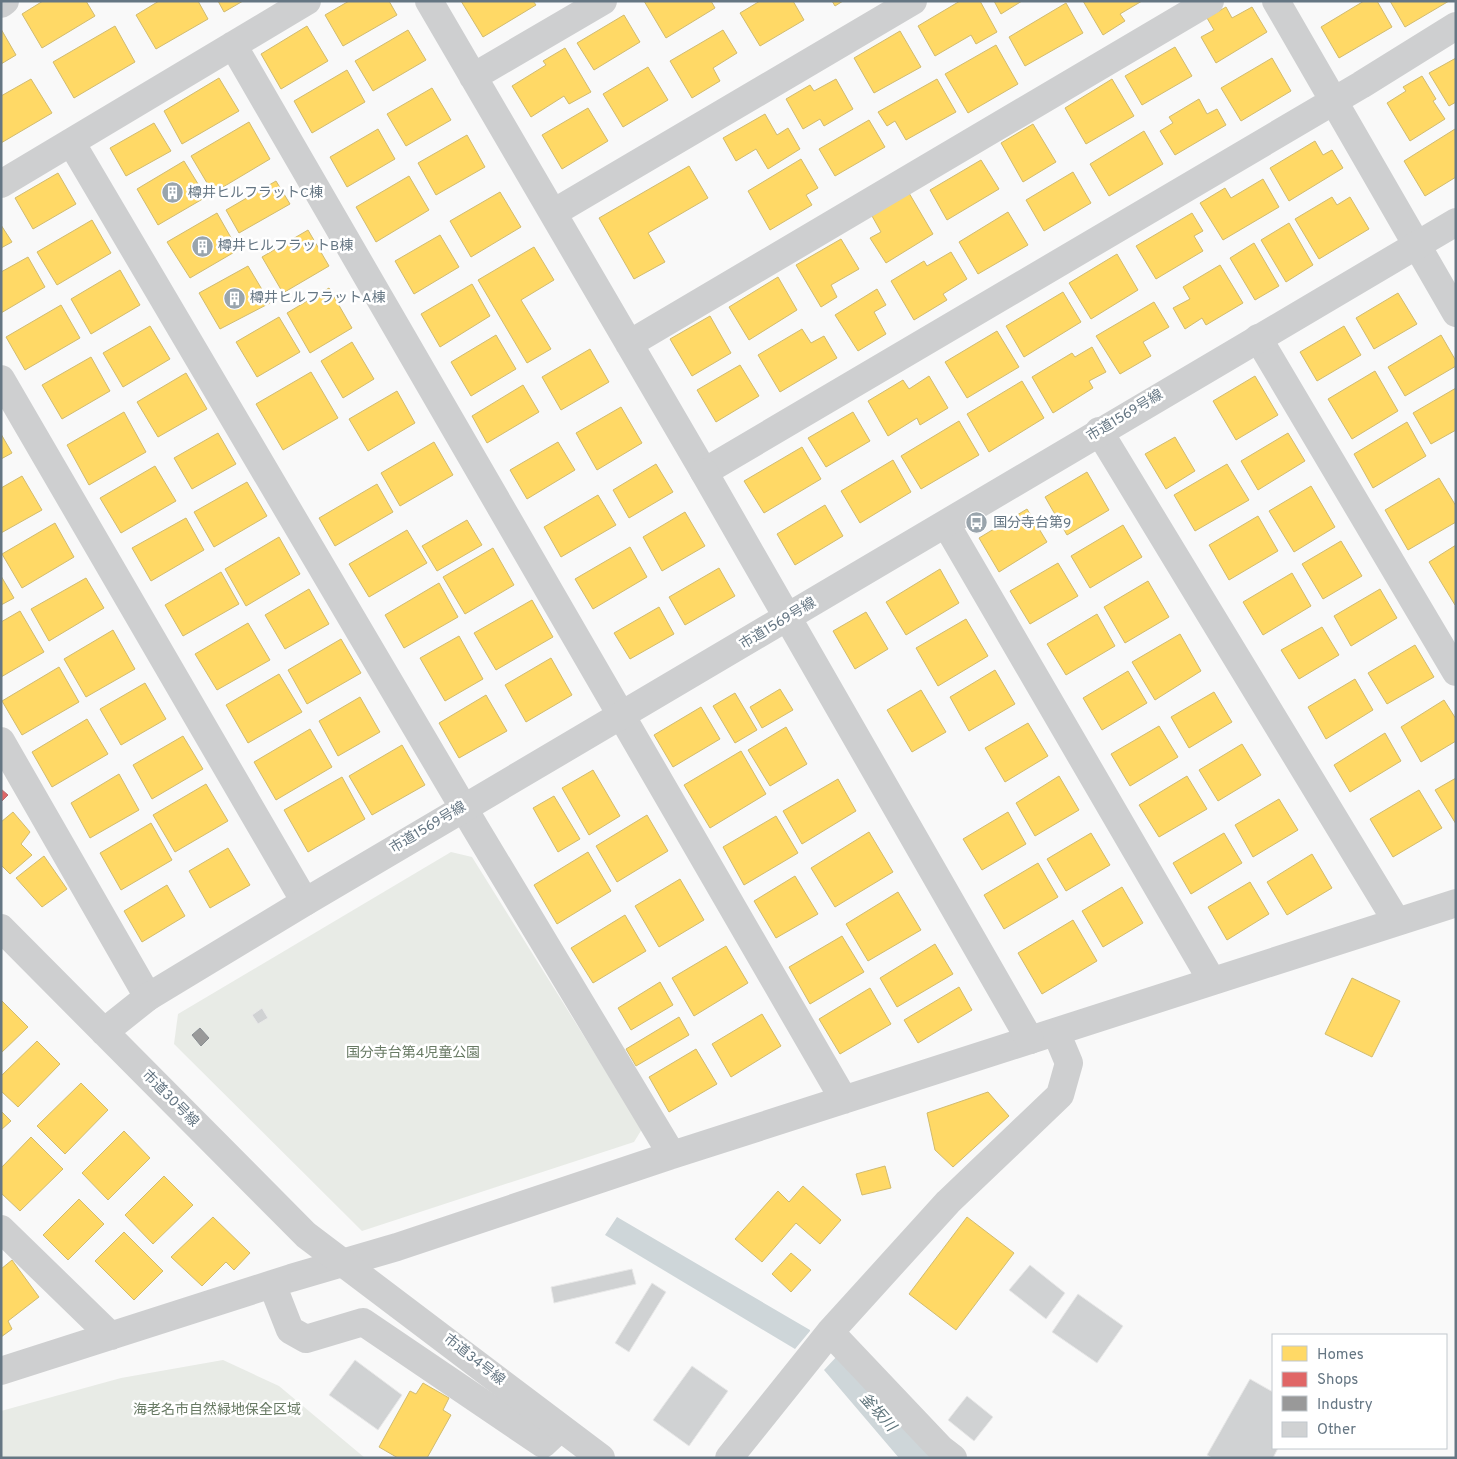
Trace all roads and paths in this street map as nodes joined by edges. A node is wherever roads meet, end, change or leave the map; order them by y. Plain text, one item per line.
1 (5, 1) edge
2 (307, 1) edge
3 (429, 1) edge
4 (603, 1) edge
5 (913, 1) edge
6 (1210, 1) edge
7 (1276, 1) edge
8 (1, 4) edge
9 (1456, 26) edge
10 (233, 45) junction
11 (473, 77) junction
12 (1333, 100) junction
13 (71, 142) junction
14 (1, 184) edge
15 (553, 213) junction
16 (1456, 222) edge
17 (1418, 245) junction
18 (1456, 313) edge
19 (1258, 338) junction
20 (629, 344) junction
21 (1, 379) edge
22 (1099, 432) junction
23 (704, 472) junction
24 (946, 524) junction
25 (789, 617) junction
26 (1456, 672) edge
27 (620, 716) junction
28 (1, 741) edge
29 (463, 807) junction
30 (305, 902) junction
31 (1456, 903) edge
32 (1397, 922) junction
33 (1, 928) edge
34 (1212, 982) junction
35 (148, 997) junction
36 (104, 1032) junction
37 (1043, 1036) junction
38 (844, 1100) junction
39 (672, 1155) junction
40 (1, 1228) edge
41 (345, 1263) junction
42 (272, 1284) junction
43 (830, 1332) junction
44 (110, 1336) junction
45 (1, 1370) edge
46 (560, 1428) junction
47 (601, 1458) edge
48 (728, 1458) edge
49 (953, 1458) edge

1 - 8 street
2 - 10 street
3 - 11 street
4 - 11 street
5 - 15 street
6 - 20 street
7 - 12 street
9 - 12 street
10 - 13 street
10 - 27 street
11 - 15 street
12 - 17 street
12 - 23 street
13 - 14 street
13 - 29 street
15 - 20 street
16 - 17 street, 市道1569号線
17 - 18 street
17 - 19 street, 市道1569号線
19 - 22 street, 市道1569号線
19 - 26 street
20 - 23 street
21 - 30 street
22 - 24 street, 市道1569号線
22 - 32 street
23 - 25 street
24 - 25 street, 市道1569号線
24 - 34 street
25 - 27 street, 市道1569号線
25 - 37 street
27 - 29 street, 市道1569号線
27 - 38 street
28 - 35 street
29 - 30 street, 市道1569号線
29 - 39 street
30 - 35 street, 市道1569号線
31 - 32 street
32 - 34 street
33 - 36 street, 市道30号線
34 - 37 street
35 - 36 street, 市道1569号線
36 - 41 street, 市道30号線
37 - 38 street
37 - 43 street
38 - 39 street
39 - 41 street
40 - 44 street
41 - 42 street
41 - 46 street, 市道34号線
42 - 44 street
42 - 46 street
43 - 48 street
43 - 49 street
44 - 45 street
46 - 47 street, 市道34号線

